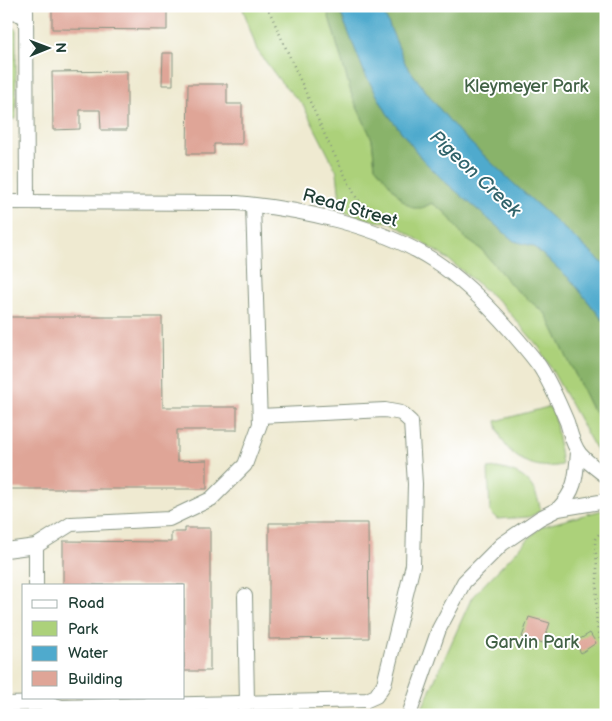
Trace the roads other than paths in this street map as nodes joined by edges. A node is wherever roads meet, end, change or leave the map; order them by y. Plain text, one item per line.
1 (8, 10) dead end
2 (26, 12) edge
3 (6, 202) edge
4 (27, 202) junction
5 (253, 205) junction
6 (260, 416) junction
7 (578, 452) junction
8 (606, 476) edge
9 (606, 501) edge
10 (558, 509) junction
11 (36, 546) junction
12 (6, 550) edge
13 (36, 584) edge
14 (245, 596) dead end
15 (43, 700) edge
16 (247, 702) junction
17 (6, 704) edge
18 (408, 715) edge

1 - 2 street
2 - 4 street
3 - 4 street, Read Street
4 - 5 street, Read Street
5 - 6 street
5 - 7 street, Read Street
6 - 11 street
6 - 16 street
7 - 8 street, Read Street
7 - 10 street, Read Street
9 - 10 street
10 - 18 street
11 - 12 street
11 - 13 street
14 - 16 street
15 - 16 street
15 - 17 street

